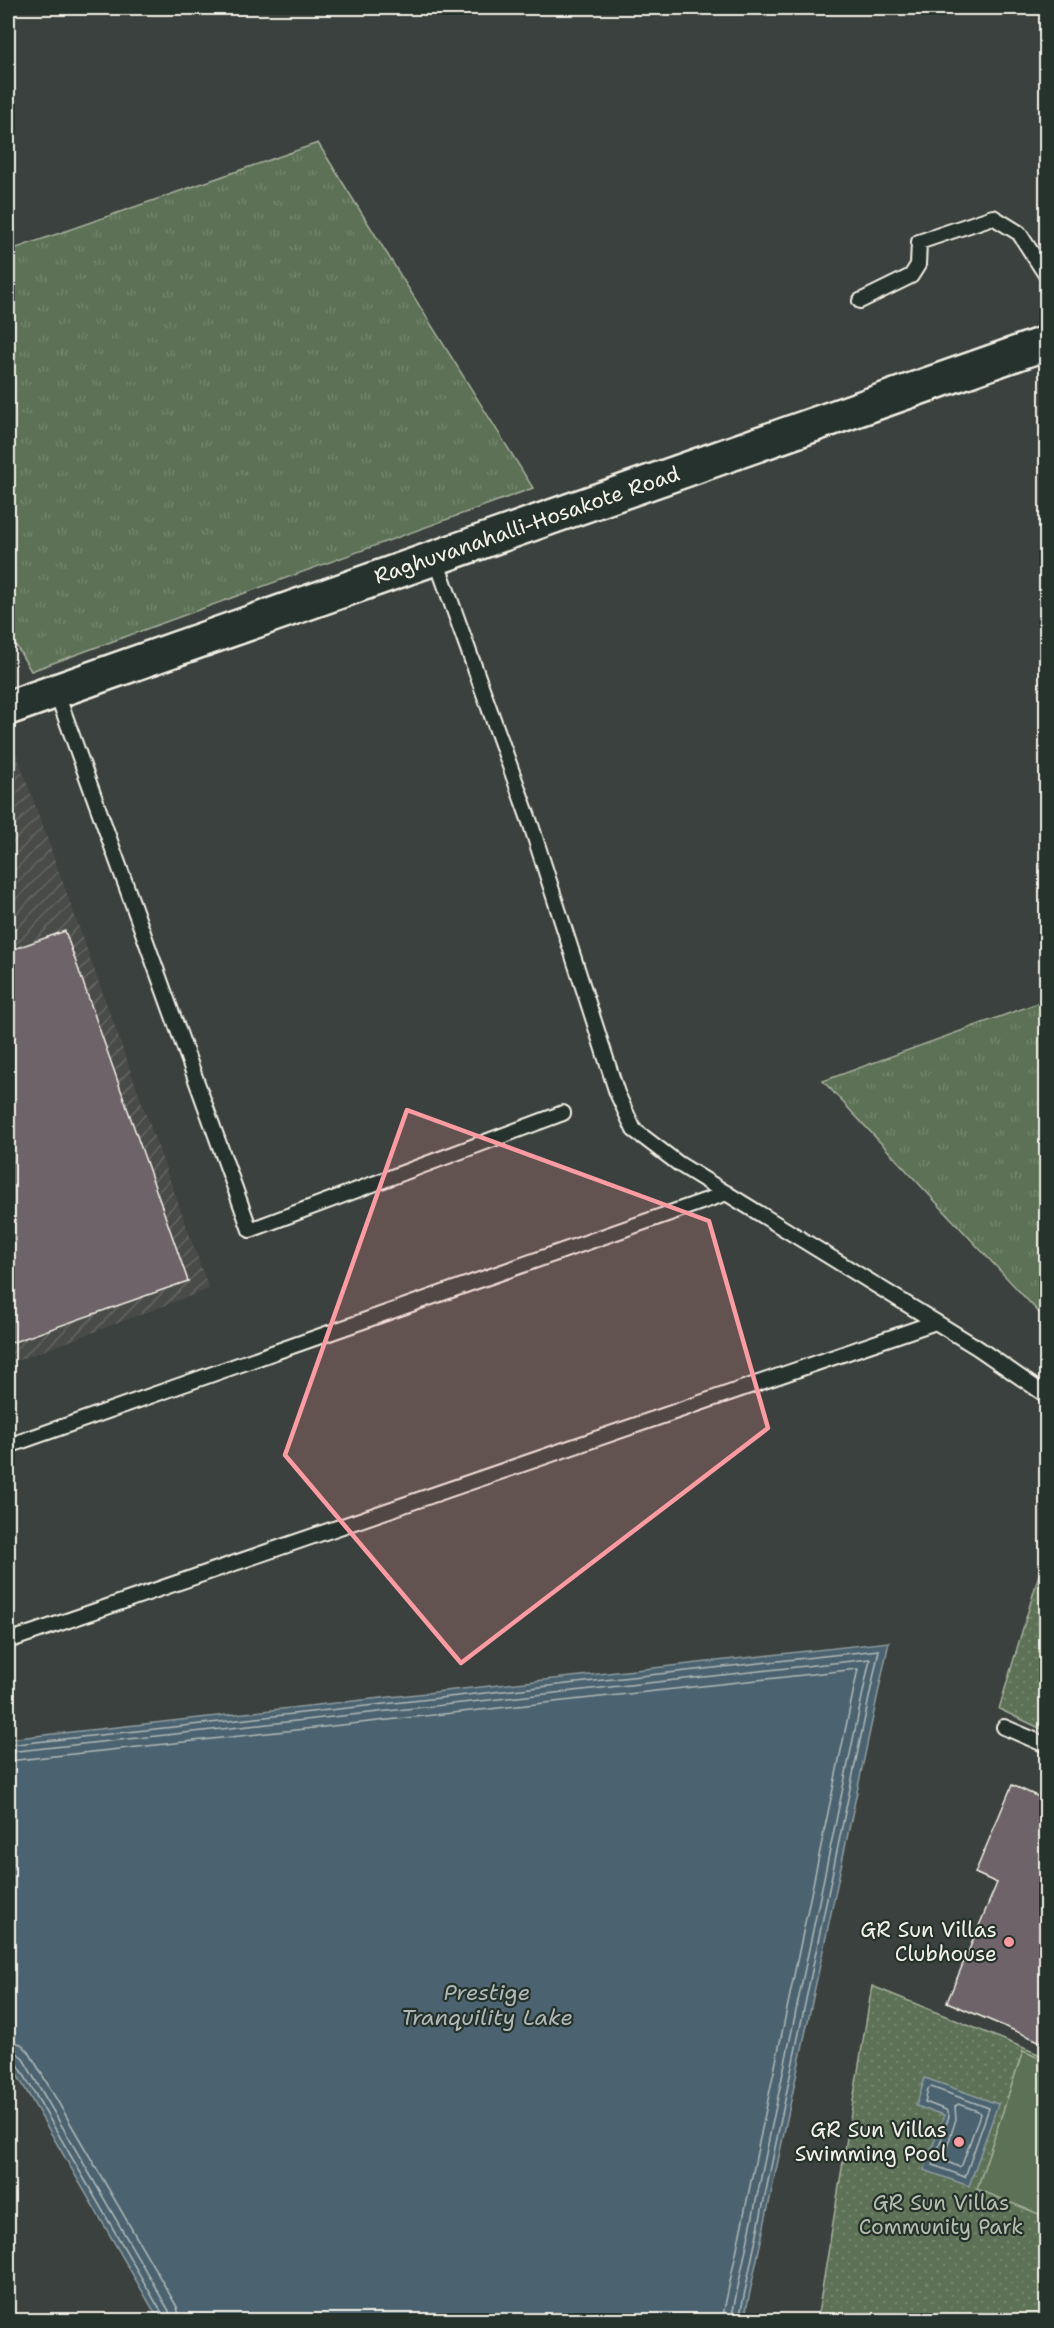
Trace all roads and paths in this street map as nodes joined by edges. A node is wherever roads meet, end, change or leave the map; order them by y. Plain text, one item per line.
1 (1047, 275) edge
2 (860, 301) dead end
3 (1047, 343) edge
4 (435, 558) junction
5 (56, 691) junction
6 (8, 708) edge
7 (563, 1113) dead end
8 (727, 1193) junction
9 (936, 1322) junction
10 (1047, 1395) edge
11 (8, 1446) edge
12 (8, 1641) edge
13 (1004, 1727) dead end
14 (1047, 1745) edge

1 - 2 lane
3 - 4 main road, Raghuvanahalli-Hosakote Road
4 - 5 main road, Raghuvanahalli-Hosakote Road
4 - 8 lane
5 - 6 main road, Raghuvanahalli-Hosakote Road
5 - 7 lane
8 - 9 lane
8 - 11 lane
9 - 10 lane
9 - 12 lane
13 - 14 lane

